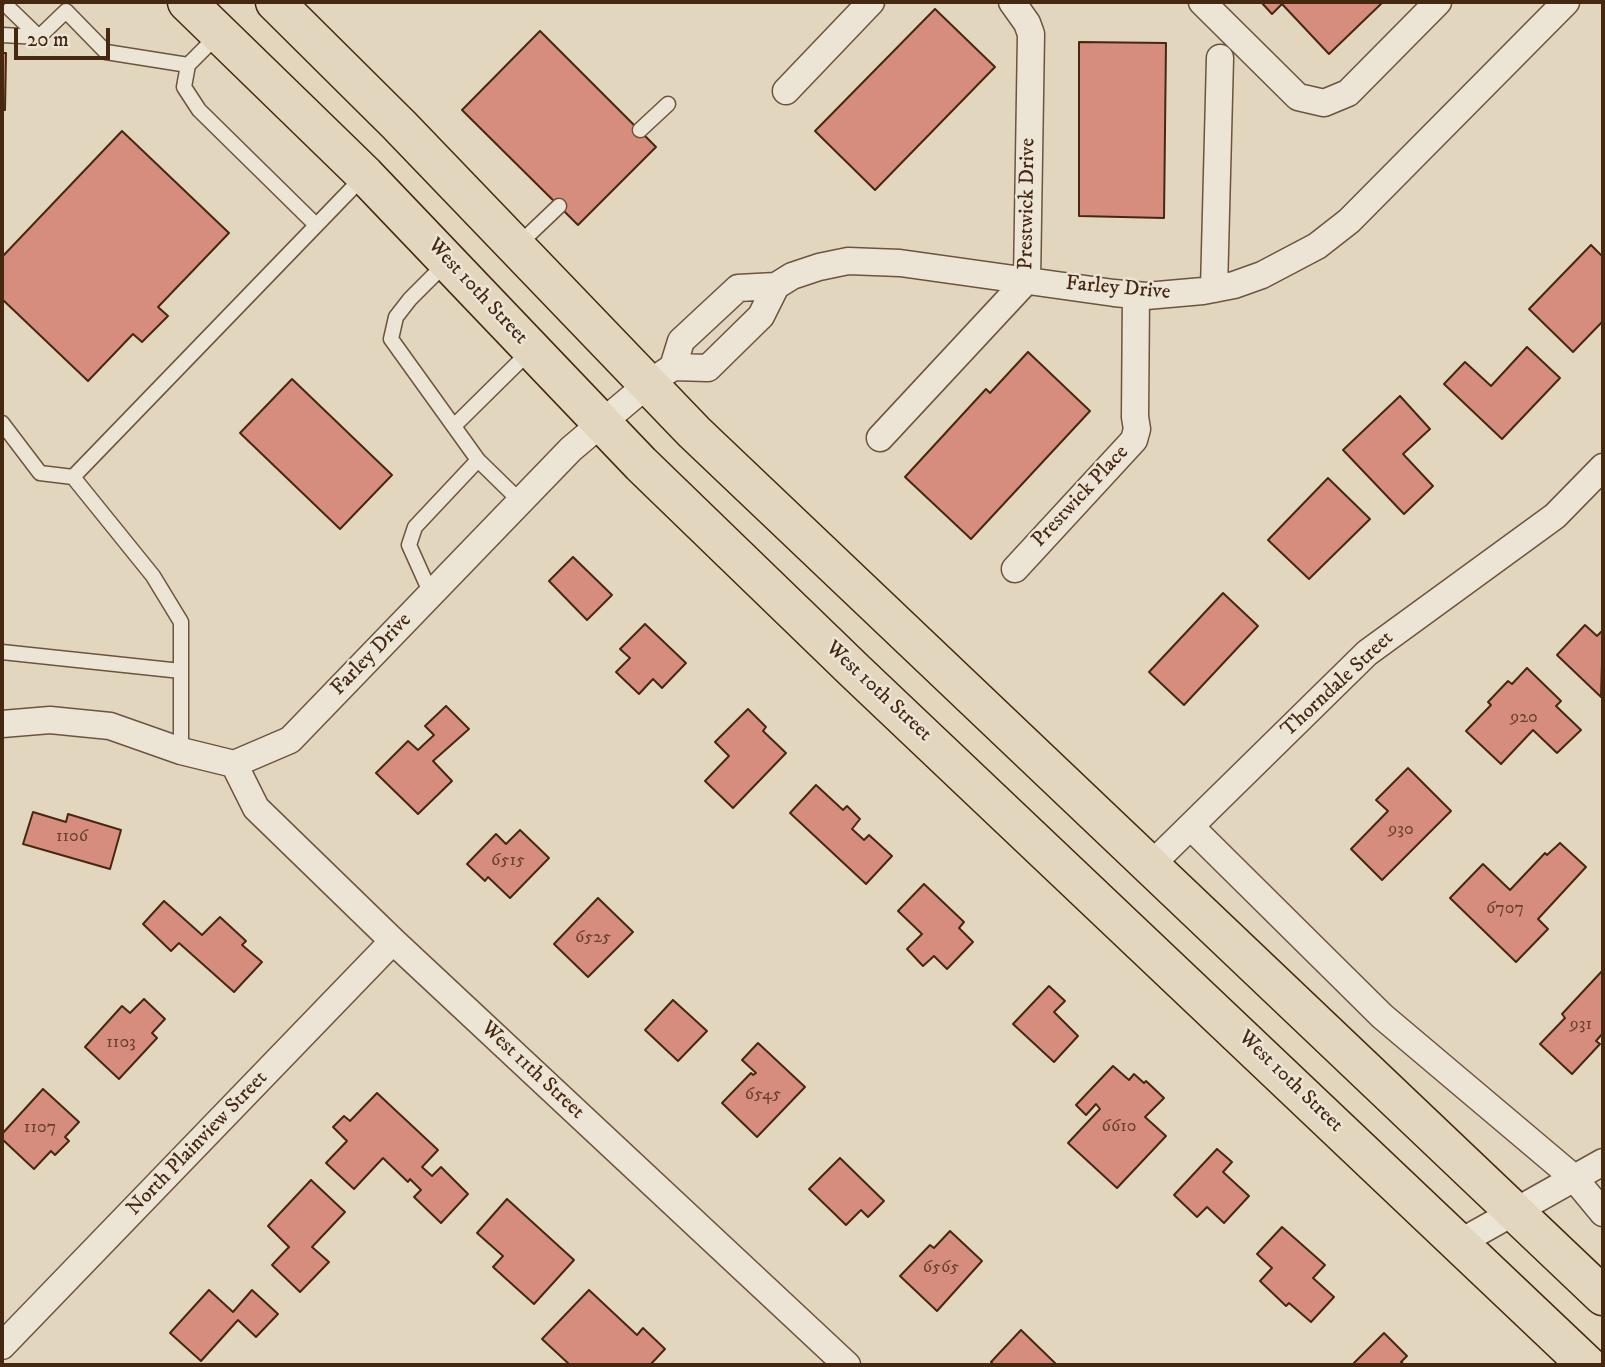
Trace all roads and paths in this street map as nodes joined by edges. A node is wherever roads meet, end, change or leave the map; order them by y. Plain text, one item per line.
1 (187, 2) edge
2 (871, 2) edge
3 (1012, 2) edge
4 (1202, 2) edge
5 (1438, 2) edge
6 (1566, 2) edge
7 (281, 4) edge
8 (67, 5) edge
9 (10, 9) dead end
10 (220, 33) junction
11 (2, 35) edge
12 (39, 37) junction
13 (1220, 58) dead end
14 (188, 65) junction
15 (786, 91) dead end
16 (668, 104) dead end
17 (640, 130) dead end
18 (365, 175) junction
19 (559, 206) dead end
20 (316, 225) junction
21 (517, 246) junction
22 (448, 262) junction
23 (1027, 280) junction
24 (776, 286) junction
25 (1214, 289) junction
26 (1136, 295) junction
27 (532, 350) junction
28 (661, 375) junction
29 (601, 422) junction
30 (2, 423) edge
31 (454, 426) junction
32 (880, 438) dead end
33 (478, 460) junction
34 (1603, 467) edge
35 (73, 477) junction
36 (520, 501) junction
37 (1015, 569) dead end
38 (431, 594) junction
39 (2, 652) edge
40 (181, 671) junction
41 (2, 724) edge
42 (181, 751) junction
43 (234, 764) junction
44 (1191, 827) junction
45 (1150, 866) junction
46 (393, 940) junction
47 (1603, 1162) edge
48 (1574, 1178) junction
49 (1514, 1212) junction
50 (1603, 1213) edge
51 (1459, 1243) junction
52 (1603, 1296) edge
53 (2, 1346) edge
54 (847, 1365) edge
55 (1587, 1365) edge

1 - 10 main road, West 10th Street
2 - 15 street
3 - 23 street, Prestwick Drive
4 - 5 street
6 - 25 street, Farley Drive
7 - 21 main road
8 - 12 lane
8 - 14 lane
9 - 12 lane
10 - 14 lane
10 - 18 main road, West 10th Street
11 - 12 lane
13 - 25 street
14 - 20 lane
16 - 17 lane
18 - 20 lane
18 - 22 main road, West 10th Street
19 - 21 lane
20 - 35 lane
21 - 28 main road
22 - 27 main road, West 10th Street
22 - 31 lane
23 - 24 street, Farley Drive
23 - 26 street, Farley Drive
23 - 32 street, Prestwick Drive
24 - 28 street, Farley Drive
24 - 28 street
25 - 26 street, Farley Drive
26 - 37 street, Prestwick Place
27 - 29 main road, West 10th Street
27 - 31 lane
28 - 29 street, Farley Drive
28 - 45 main road
29 - 36 street, Farley Drive
29 - 51 main road, West 10th Street
30 - 35 lane
31 - 33 lane
33 - 36 lane
33 - 38 lane
34 - 44 street, Thorndale Street
35 - 40 lane
36 - 38 street, Farley Drive
38 - 43 street, Farley Drive
39 - 40 lane
40 - 42 lane
41 - 42 street
42 - 43 street
43 - 46 street, West 11th Street
44 - 45 street, Thorndale Street
44 - 48 street
45 - 49 main road
46 - 53 street, North Plainview Street
46 - 54 street, West 11th Street
47 - 48 street
48 - 49 street
48 - 50 street
49 - 51 street
49 - 52 main road
51 - 55 main road, West 10th Street

